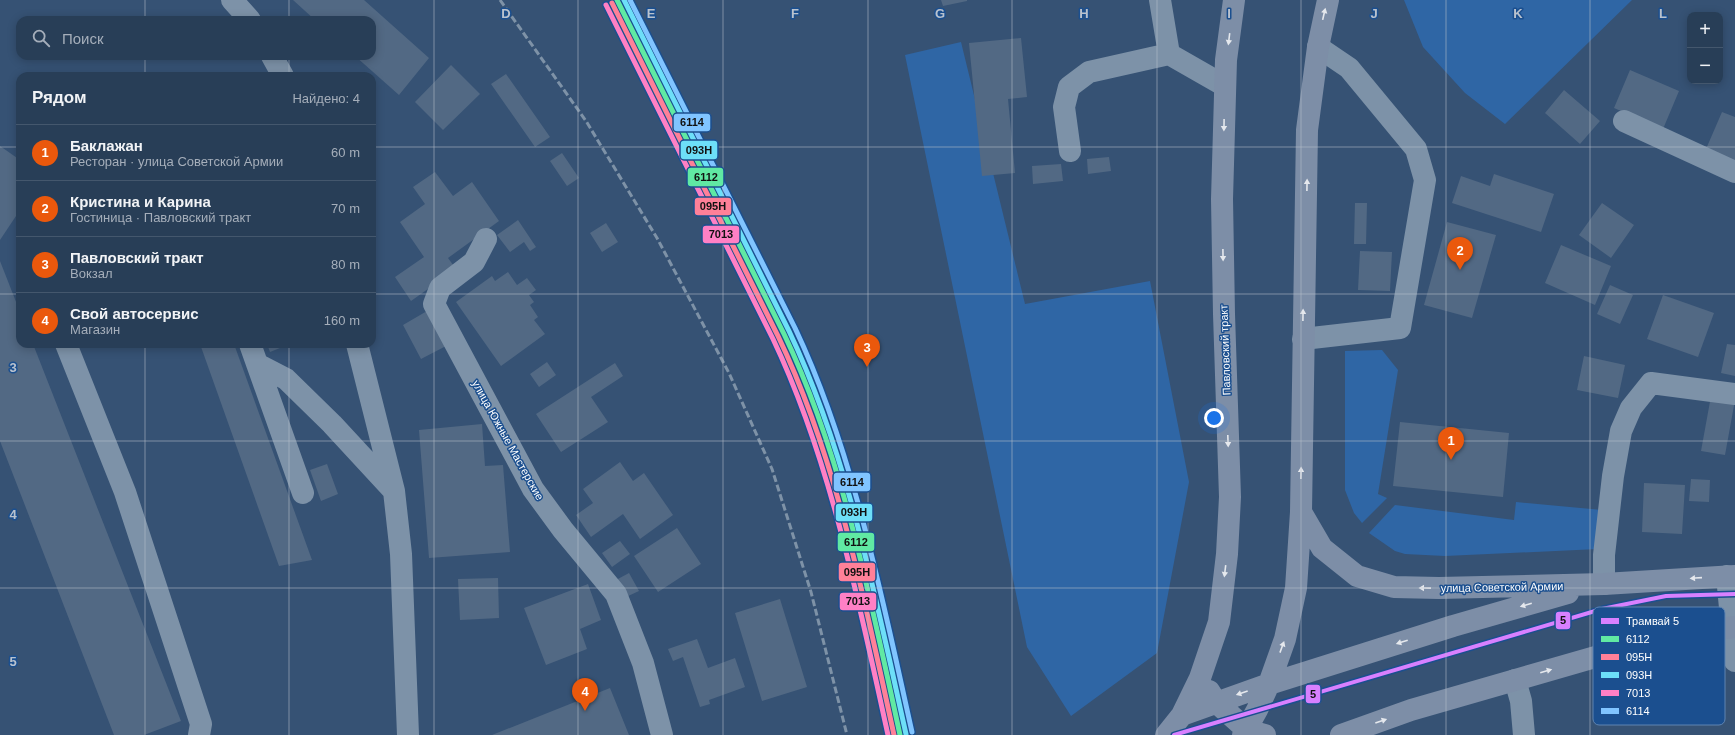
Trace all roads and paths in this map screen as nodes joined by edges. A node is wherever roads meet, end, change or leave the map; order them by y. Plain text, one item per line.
1 (232, 0) edge
2 (1160, 0) edge
3 (1234, 0) edge
4 (1328, 0) edge
5 (246, 16) edge
6 (1318, 47) junction
7 (1169, 54) junction
8 (274, 60) edge
9 (280, 72) edge
10 (1224, 86) junction
11 (1624, 121) dead end
12 (1070, 151) dead end
13 (1735, 172) edge
14 (486, 239) dead end
15 (1303, 339) junction
16 (68, 348) edge
17 (358, 348) edge
18 (254, 354) edge
19 (1735, 394) edge
20 (394, 491) junction
21 (303, 493) dead end
22 (1301, 512) junction
23 (1731, 576) edge
24 (1604, 584) junction
25 (1733, 627) edge
26 (1593, 658) edge
27 (1735, 661) edge
28 (1200, 678) junction
29 (1515, 680) junction
30 (1269, 684) junction
31 (1216, 702) junction
32 (1182, 715) junction
33 (1252, 733) edge
34 (1339, 734) edge
35 (199, 735) edge
36 (408, 735) edge
37 (662, 735) edge
38 (1166, 735) edge
39 (1524, 735) edge

1 - 5 street
2 - 7 street
3 -> 10 main road, Павловский тракт
6 -> 4 main road
15 -> 6 main road
6 - 15 street
7 - 10 street
7 - 12 street
8 - 9 street
10 -> 28 main road, Павловский тракт
11 - 13 street
14 - 37 street, улица Южные Мастерские
22 -> 15 main road
16 - 35 street
17 - 20 street
18 - 20 street
18 - 21 street
19 - 24 street
20 - 36 street
24 -> 22 main road, улица Советской Армии
30 -> 22 main road
23 -> 24 main road, улица Советской Армии
23 - 25 street
24 -> 30 main road
25 - 27 street
29 -> 26 main road
28 - 31 main road
28 - 32 main road, Павловский тракт
34 -> 29 main road
29 - 39 street
30 -> 31 main road
30 - 33 main road
31 - 32 main road
31 - 33 main road
32 - 38 main road, Павловский тракт

